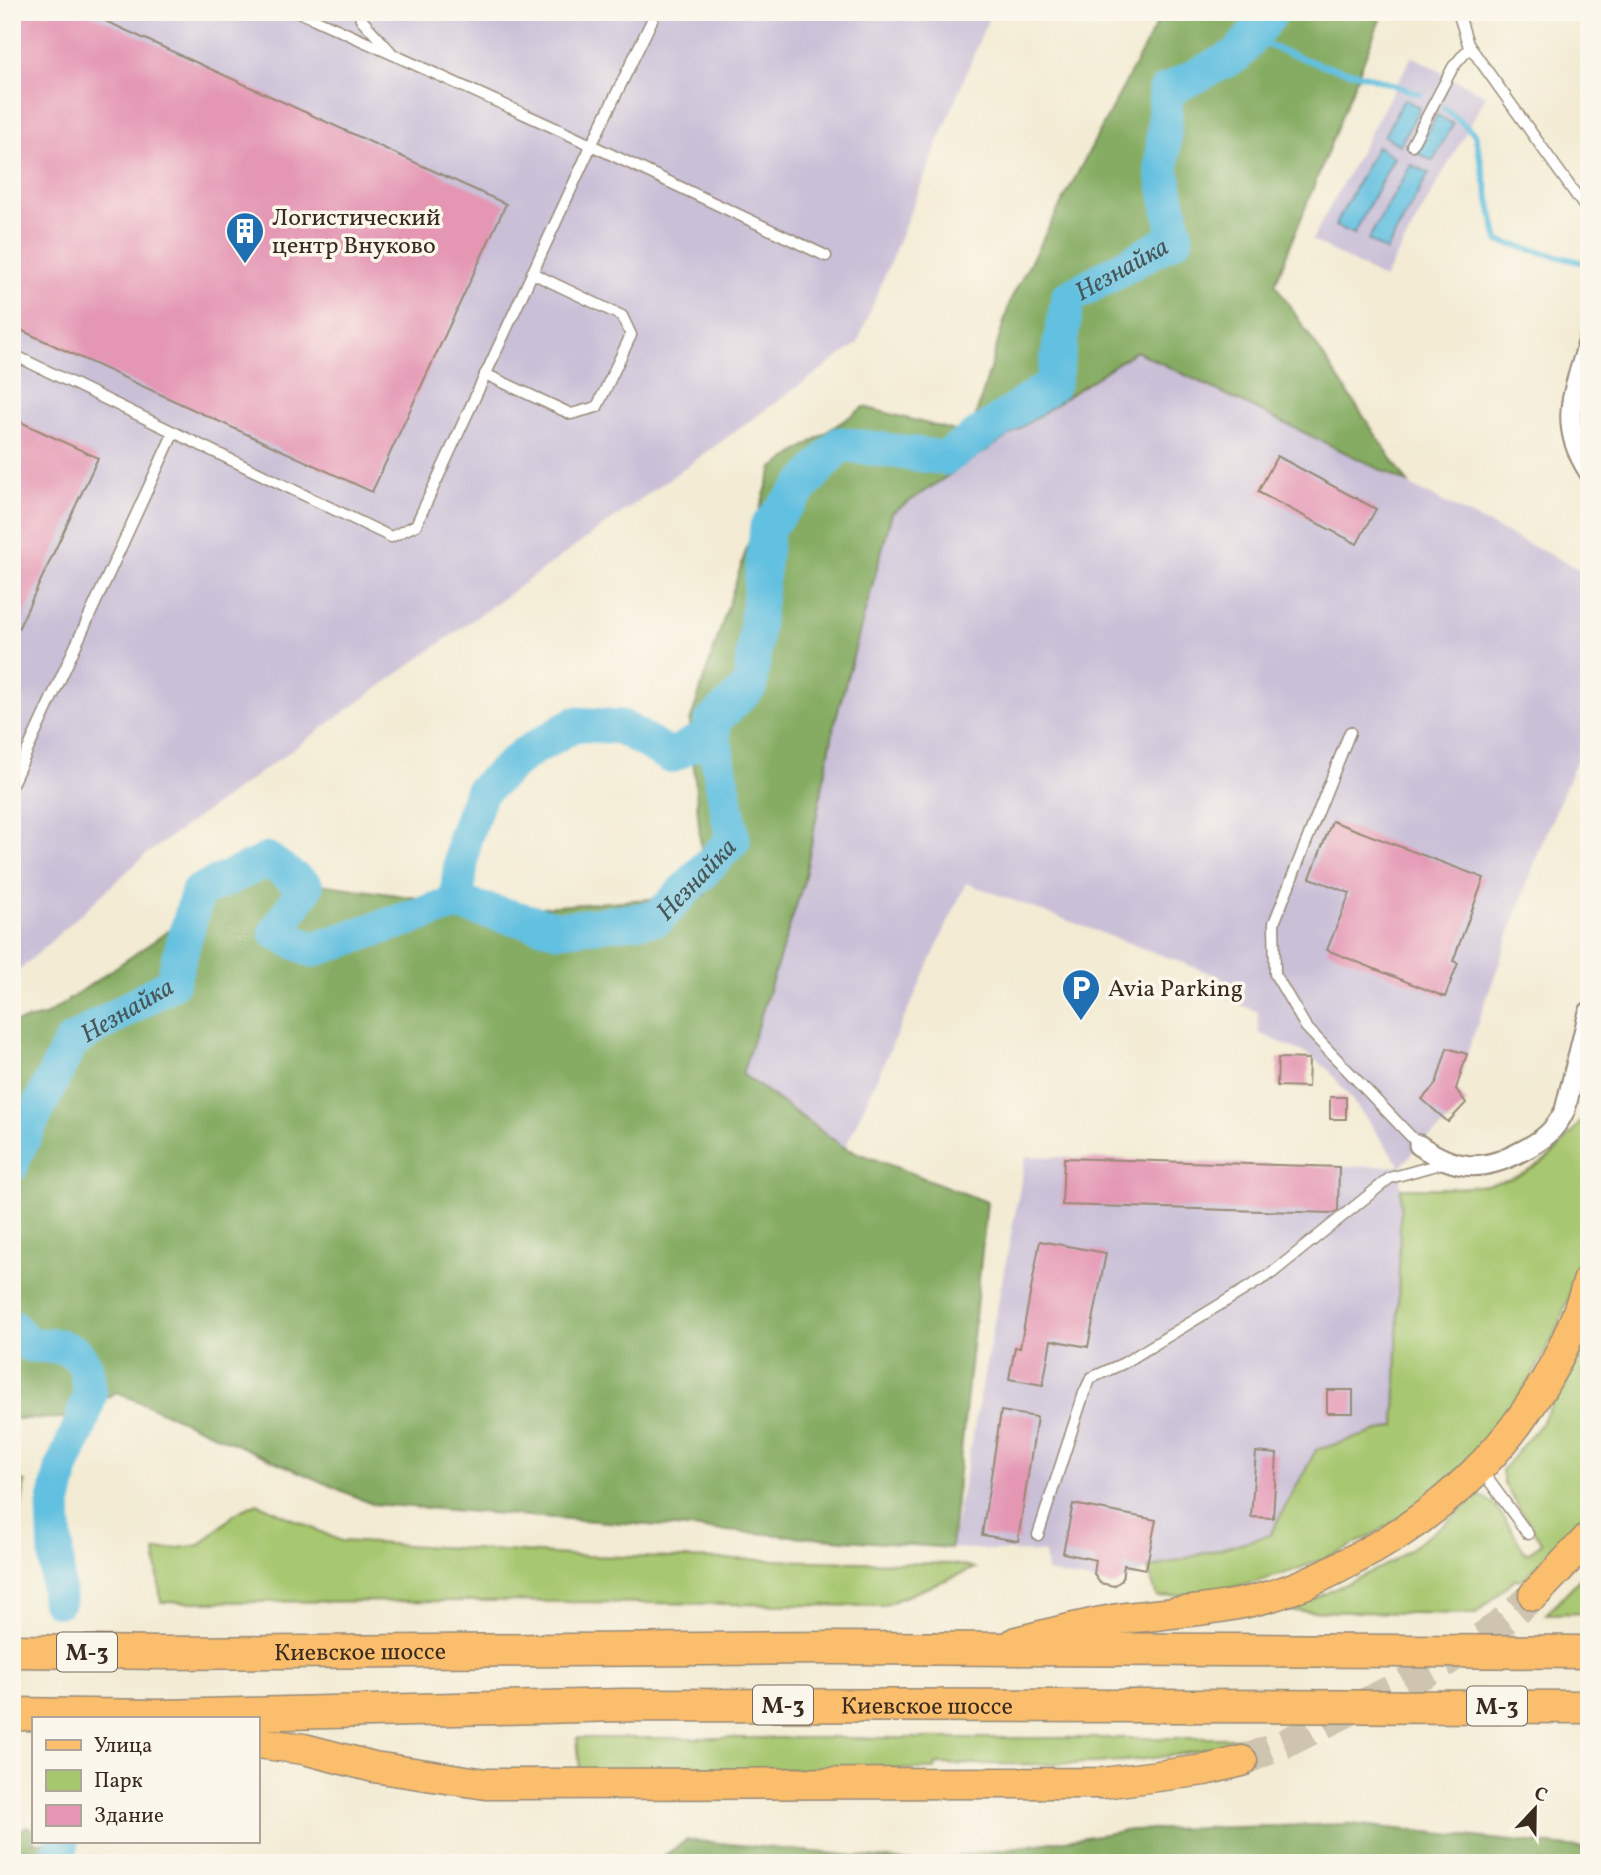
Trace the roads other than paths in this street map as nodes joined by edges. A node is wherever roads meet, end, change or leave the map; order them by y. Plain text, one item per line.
1 (299, 12) edge
2 (359, 12) edge
3 (656, 12) edge
4 (1458, 12) edge
5 (1470, 47) junction
6 (394, 55) junction
7 (1412, 145) dead end
8 (591, 146) junction
9 (1589, 213) edge
10 (827, 256) dead end
11 (532, 272) junction
12 (1589, 339) edge
13 (12, 354) edge
14 (1589, 365) edge
15 (485, 374) junction
16 (1577, 384) junction
17 (174, 432) junction
18 (1589, 472) edge
19 (1350, 732) dead end
20 (12, 784) edge
21 (1589, 1012) edge
22 (1419, 1146) joint
23 (1448, 1162) junction
24 (1589, 1279) edge
25 (1480, 1468) junction
26 (1038, 1535) dead end
27 (1528, 1535) dead end
28 (1589, 1537) edge
29 (1534, 1595) tunnel mouth
30 (991, 1649) junction
31 (12, 1651) edge
32 (1589, 1652) edge
33 (1589, 1706) edge
34 (26, 1714) edge
35 (58, 1717) edge
36 (259, 1743) edge
37 (1242, 1761) tunnel mouth

1 - 6 lane
2 - 6 lane
3 - 8 lane
4 - 5 lane
5 - 7 lane
5 - 9 lane
6 - 8 lane
8 - 10 lane
8 - 11 lane
11 - 15 lane
11 - 15 lane
12 - 16 street
13 - 17 lane
14 - 16 street
15 - 17 lane
16 - 18 street
17 - 20 lane
19 - 22 lane
21 - 23 street
22 - 23 street
23 - 26 lane
24 - 25 main road
25 - 27 lane
25 - 30 main road
28 - 29 main road
30 - 31 highway, Киевское шоссе / М-3
30 - 32 highway, Киевское шоссе / М-3
33 - 34 highway, Киевское шоссе / М-3
34 - 35 main road
36 - 37 main road

